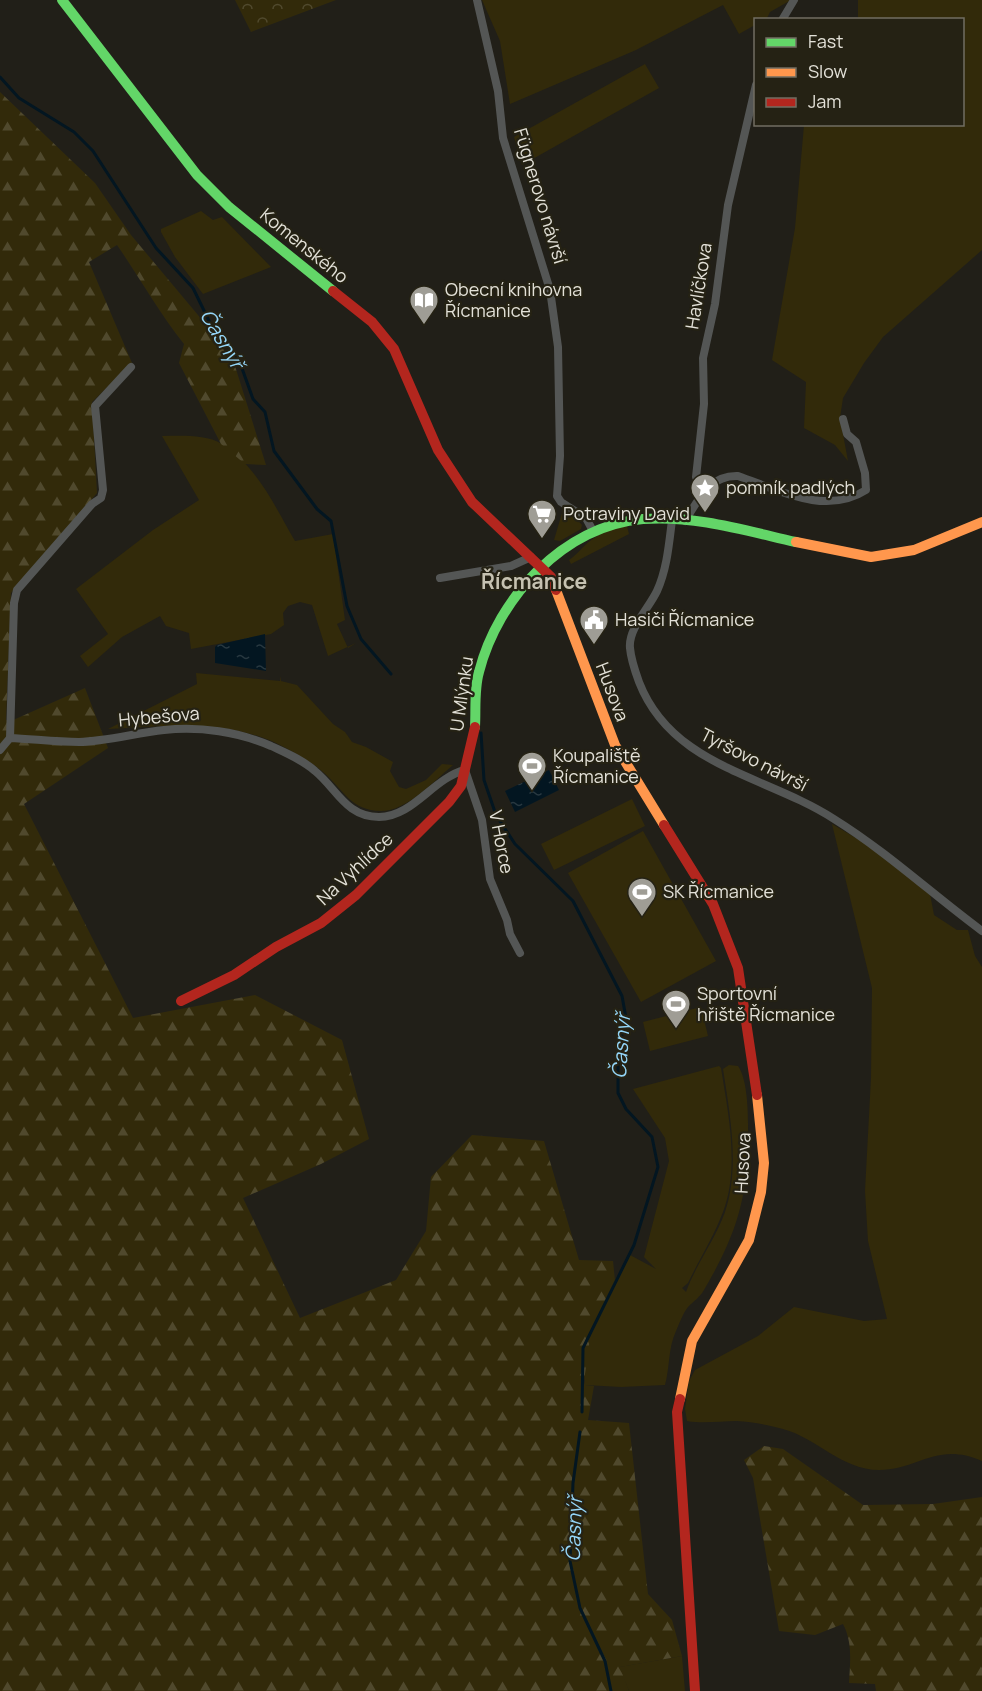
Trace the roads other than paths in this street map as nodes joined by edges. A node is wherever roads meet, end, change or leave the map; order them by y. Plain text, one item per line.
1 (62, 0) edge
2 (477, 0) edge
3 (794, 0) edge
4 (784, 18) edge
5 (754, 94) edge
6 (131, 367) dead end
7 (843, 419) dead end
8 (703, 492) junction
9 (672, 520) junction
10 (685, 521) junction
11 (982, 522) edge
12 (593, 531) junction
13 (531, 557) junction
14 (540, 566) junction
15 (440, 578) dead end
16 (10, 738) junction
17 (0, 750) edge
18 (465, 770) junction
19 (982, 931) edge
20 (520, 953) dead end
21 (182, 1001) dead end
22 (695, 1691) edge

1 - 13 main road, Komenského
2 - 12 street, Fügnerovo návrší
3 - 4 street
5 - 8 street, Havlíčkova
6 - 16 street
7 - 8 street
8 - 10 street
9 - 10 main road
9 - 12 main road, U Mlýnku
9 - 19 street, Tyršovo návrší
10 - 11 main road
12 - 14 main road, U Mlýnku
13 - 14 main road, Komenského
13 - 15 street
14 - 18 main road, U Mlýnku
14 - 22 main road, Husova
16 - 17 street
16 - 18 street, Hybešova
18 - 20 street, V Horce
18 - 21 main road, Na Vyhlídce

